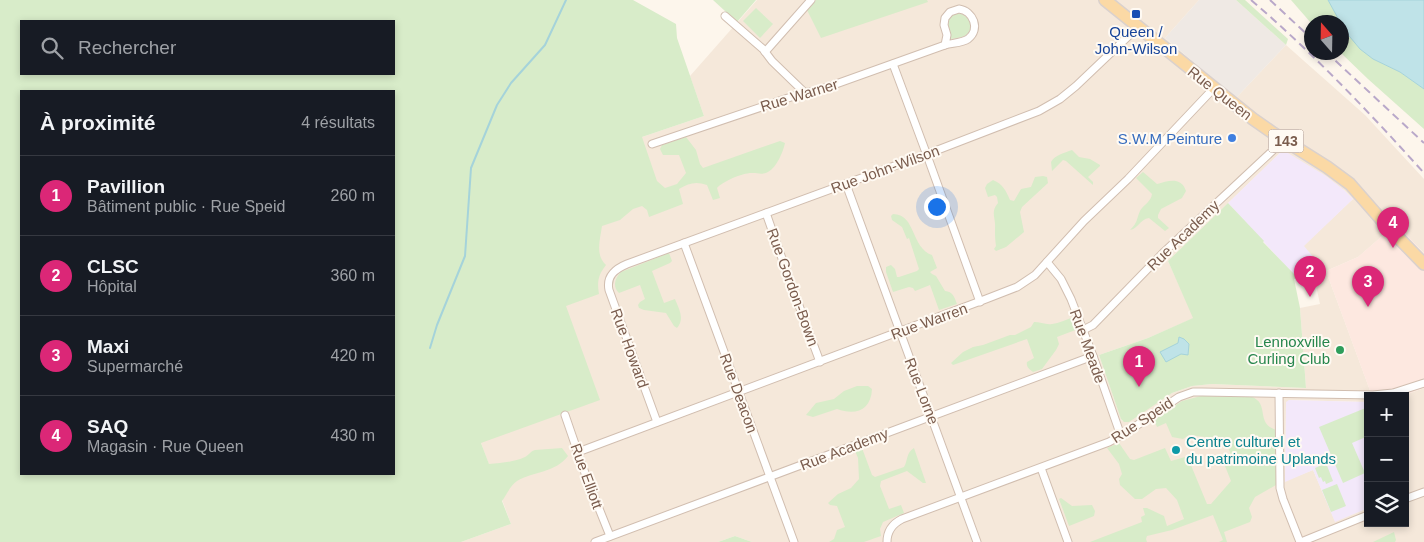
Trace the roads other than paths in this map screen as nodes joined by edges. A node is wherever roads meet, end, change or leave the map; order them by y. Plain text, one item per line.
1 (811, 0) edge
2 (1105, 0) edge
3 (724, 16) dead end
4 (1138, 27) junction
5 (944, 45) junction
6 (765, 52) junction
7 (893, 64) junction
8 (1214, 88) junction
9 (803, 91) junction
10 (1284, 140) junction
11 (652, 144) dead end
12 (927, 154) junction
13 (846, 184) junction
14 (766, 213) junction
15 (684, 244) junction
16 (1047, 262) junction
17 (1424, 264) edge
18 (610, 275) joint
19 (980, 302) junction
20 (1083, 330) junction
21 (900, 331) junction
22 (1093, 356) junction
23 (820, 362) junction
24 (1424, 383) edge
25 (739, 393) junction
26 (1279, 393) junction
27 (565, 415) dead end
28 (932, 416) junction
29 (657, 422) junction
30 (1121, 436) junction
31 (578, 452) junction
32 (1041, 468) junction
33 (770, 477) junction
34 (1424, 492) edge
35 (961, 497) junction
36 (1409, 498) edge
37 (1364, 517) edge
38 (610, 536) junction
39 (595, 542) edge
40 (794, 542) edge
41 (886, 542) edge
42 (977, 542) edge
43 (1068, 542) edge
44 (1301, 542) edge

1 - 6 street
2 - 4 main road, Rue Queen / 143
3 - 6 street
4 - 8 main road, Rue Queen / 143
4 - 12 street, Rue John-Wilson
5 - 5 street, Rue Warner
5 - 7 street, Rue Warner
6 - 9 street
7 - 9 street, Rue Warner
7 - 12 street
8 - 10 main road, Rue Queen / 143
8 - 16 street, Rue Warren
9 - 11 street, Rue Warner
10 - 17 main road, Rue Queen / 143
10 - 20 street, Rue Academy
12 - 13 street, Rue John-Wilson
12 - 19 street
13 - 14 street, Rue John-Wilson
13 - 21 street, Rue Lorne
14 - 15 street, Rue John-Wilson
14 - 23 street, Rue Gordon-Bown
15 - 18 street, Rue John-Wilson
15 - 25 street, Rue Deacon
16 - 19 street, Rue Warren
16 - 20 street, Rue Meade
18 - 29 street, Rue Howard
19 - 21 street, Rue Warren
20 - 22 street, Rue Meade
21 - 23 street, Rue Warren
21 - 28 street, Rue Lorne
22 - 28 street, Rue Academy
22 - 30 street, Rue Meade
23 - 25 street, Rue Warren
24 - 26 street, Rue Speid
25 - 29 street, Rue Warren
25 - 33 street, Rue Deacon
26 - 30 street, Rue Speid
26 - 44 street
27 - 31 street, Rue Elliott
28 - 33 street, Rue Academy
28 - 35 street, Rue Lorne
29 - 31 street, Rue Warren
30 - 32 street, Rue Speid
31 - 38 street, Rue Elliott
32 - 35 street, Rue Speid
32 - 43 street
33 - 38 street, Rue Academy
33 - 40 street, Rue Deacon
34 - 36 street
35 - 41 street, Rue Speid
35 - 42 street, Rue Lorne
37 - 44 street
38 - 39 street, Rue Academy

